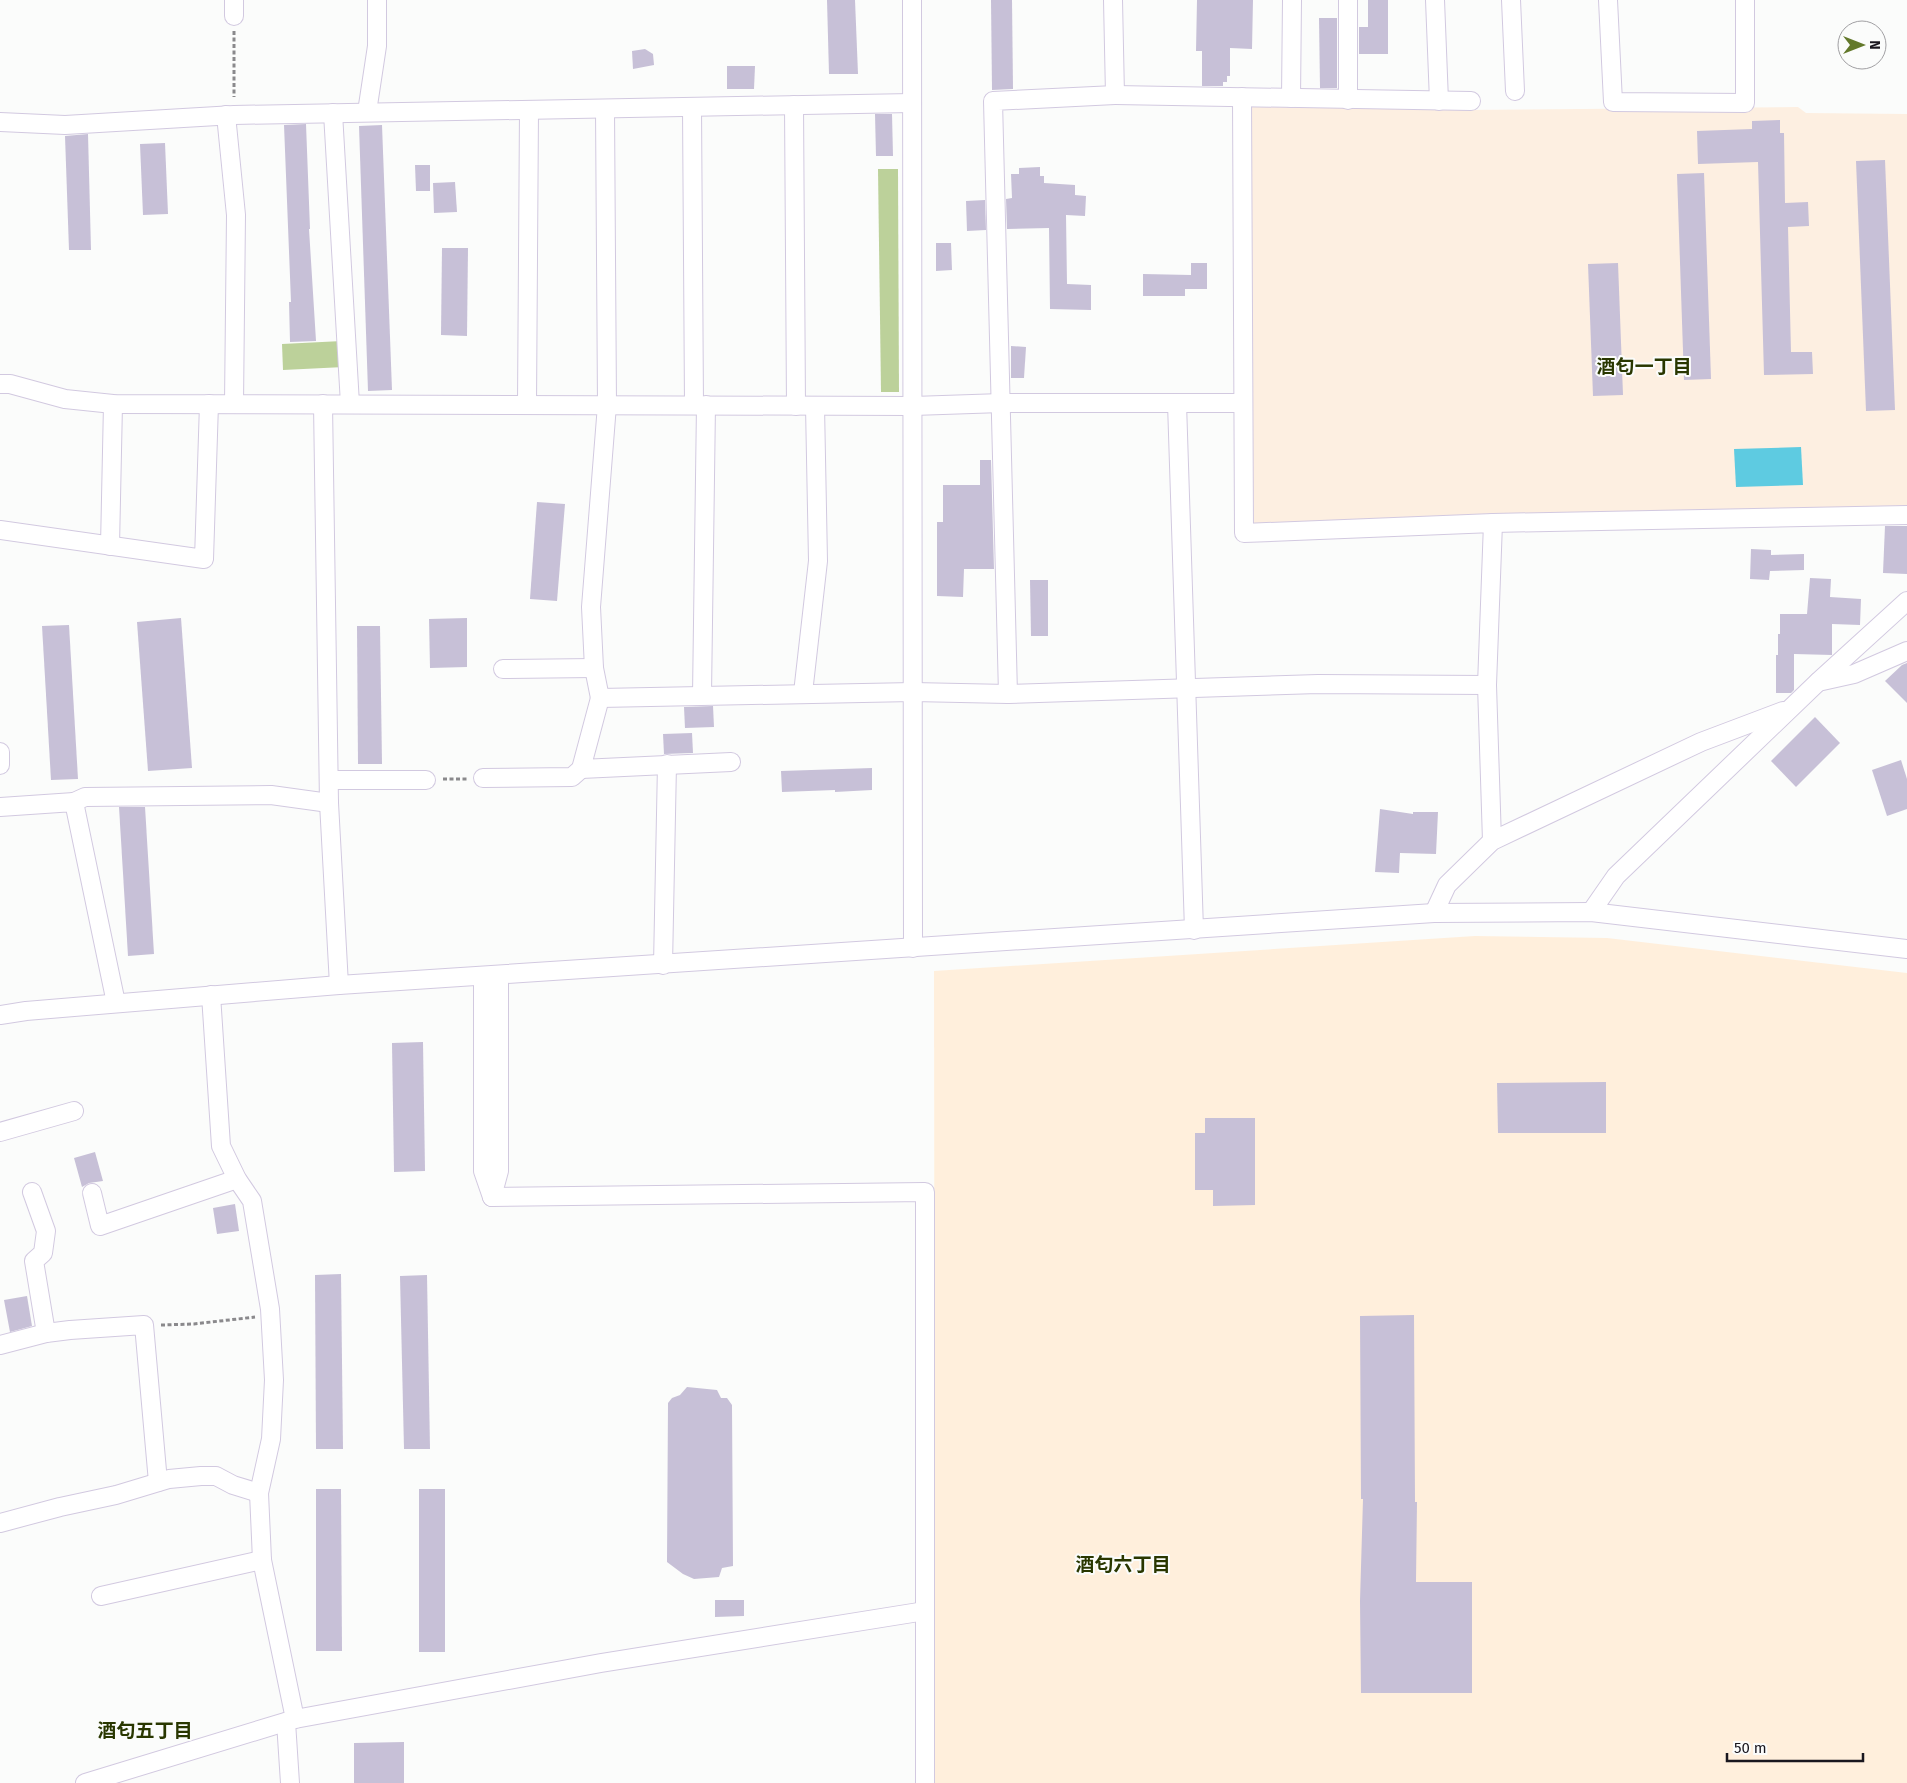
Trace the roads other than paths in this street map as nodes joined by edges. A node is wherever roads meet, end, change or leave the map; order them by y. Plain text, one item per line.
1 (377, 0) edge
2 (912, 0) edge
3 (1113, 0) edge
4 (1292, 0) edge
5 (1348, 0) edge
6 (1435, 0) edge
7 (1511, 0) edge
8 (1608, 0) edge
9 (1745, 0) edge
10 (1515, 91) dead end
11 (1115, 95) junction
12 (1242, 97) junction
13 (1291, 98) junction
14 (1348, 100) junction
15 (1439, 101) junction
16 (1471, 101) dead end
17 (912, 103) junction
18 (794, 105) junction
19 (692, 107) junction
20 (605, 108) junction
21 (529, 110) junction
22 (367, 112) junction
23 (333, 113) junction
24 (230, 115) junction
25 (0, 122) edge
26 (0, 384) edge
27 (1002, 403) junction
28 (1177, 403) junction
29 (1243, 403) junction
30 (112, 404) junction
31 (209, 404) junction
32 (234, 404) junction
33 (323, 404) junction
34 (350, 404) junction
35 (527, 405) junction
36 (607, 405) junction
37 (700, 405) junction
38 (796, 406) junction
39 (816, 406) junction
40 (913, 406) junction
41 (1907, 515) edge
42 (1493, 523) junction
43 (0, 530) edge
44 (110, 546) junction
45 (1907, 601) edge
46 (1907, 651) edge
47 (594, 668) junction
48 (503, 669) dead end
49 (1818, 682) junction
50 (1487, 684) junction
51 (1186, 688) junction
52 (913, 692) junction
53 (803, 693) junction
54 (1008, 694) junction
55 (702, 695) junction
56 (600, 698) junction
57 (1790, 708) junction
58 (0, 752) edge
59 (731, 762) dead end
60 (667, 764) junction
61 (0, 765) edge
62 (582, 769) junction
63 (483, 778) road end
64 (329, 780) junction
65 (426, 780) road end
66 (74, 802) junction
67 (329, 803) junction
68 (0, 807) edge
69 (1492, 841) junction
70 (1590, 912) junction
71 (1434, 913) junction
72 (1194, 930) junction
73 (913, 948) junction
74 (1907, 949) edge
75 (663, 965) junction
76 (491, 976) junction
77 (339, 985) junction
78 (211, 995) junction
79 (116, 1003) junction
80 (0, 1015) edge
81 (74, 1111) dead end
82 (0, 1132) edge
83 (237, 1179) junction
84 (32, 1192) dead end
85 (92, 1193) dead end
86 (46, 1333) junction
87 (0, 1345) edge
88 (158, 1482) junction
89 (259, 1493) junction
90 (0, 1523) edge
91 (262, 1560) junction
92 (101, 1596) dead end
93 (925, 1611) junction
94 (290, 1721) junction
95 (85, 1783) edge
96 (290, 1783) edge
97 (925, 1783) edge

1 - 22 street
2 - 17 street
3 - 11 street
4 - 13 street
5 - 14 street
6 - 15 street
7 - 10 street
8 - 9 street
11 - 12 street
11 - 27 street
12 - 13 street
12 - 29 street
13 - 14 street
14 - 15 street
15 - 16 street
17 - 18 street
17 - 40 street
18 - 19 street
18 - 38 street
19 - 20 street
19 - 37 street
20 - 21 street
20 - 36 street
21 - 22 street
21 - 35 street
22 - 23 street
23 - 24 street
23 - 34 street
24 - 25 street
24 - 32 street
26 - 30 street
27 - 28 street
27 - 40 street
27 - 54 street
28 - 29 street
28 - 51 street
29 - 42 street
30 - 31 street
30 - 44 street
31 - 32 street
31 - 44 street
32 - 33 street
33 - 34 street
33 - 64 street
34 - 35 street
35 - 36 street
36 - 37 street
36 - 47 street
37 - 38 street
37 - 55 street
38 - 39 street
39 - 40 street
39 - 53 street
40 - 52 street
41 - 42 street
42 - 50 street
43 - 44 street
45 - 49 street
46 - 49 street
47 - 48 street
47 - 56 street
49 - 57 street
50 - 51 street
50 - 69 street
51 - 54 street
51 - 72 street
52 - 53 street
52 - 54 street
52 - 73 street
53 - 55 street
55 - 56 street
56 - 62 street
57 - 69 street
57 - 70 street
58 - 61 street
59 - 60 street
60 - 62 street
60 - 75 street
62 - 63 street
64 - 65 street
64 - 67 street
66 - 67 street
66 - 68 street
66 - 79 street
67 - 77 street
69 - 71 street
70 - 71 street
70 - 74 street
71 - 72 street
72 - 73 street
73 - 75 street
75 - 76 street
76 - 77 street
76 - 93 street
77 - 78 street
78 - 79 street
78 - 83 street
79 - 80 street
81 - 82 street
83 - 85 street
83 - 89 street
84 - 86 street
86 - 87 street
86 - 88 street
88 - 89 street
88 - 90 street
89 - 91 street
91 - 92 street
91 - 94 street
93 - 94 street
93 - 97 street
94 - 95 street
94 - 96 street

